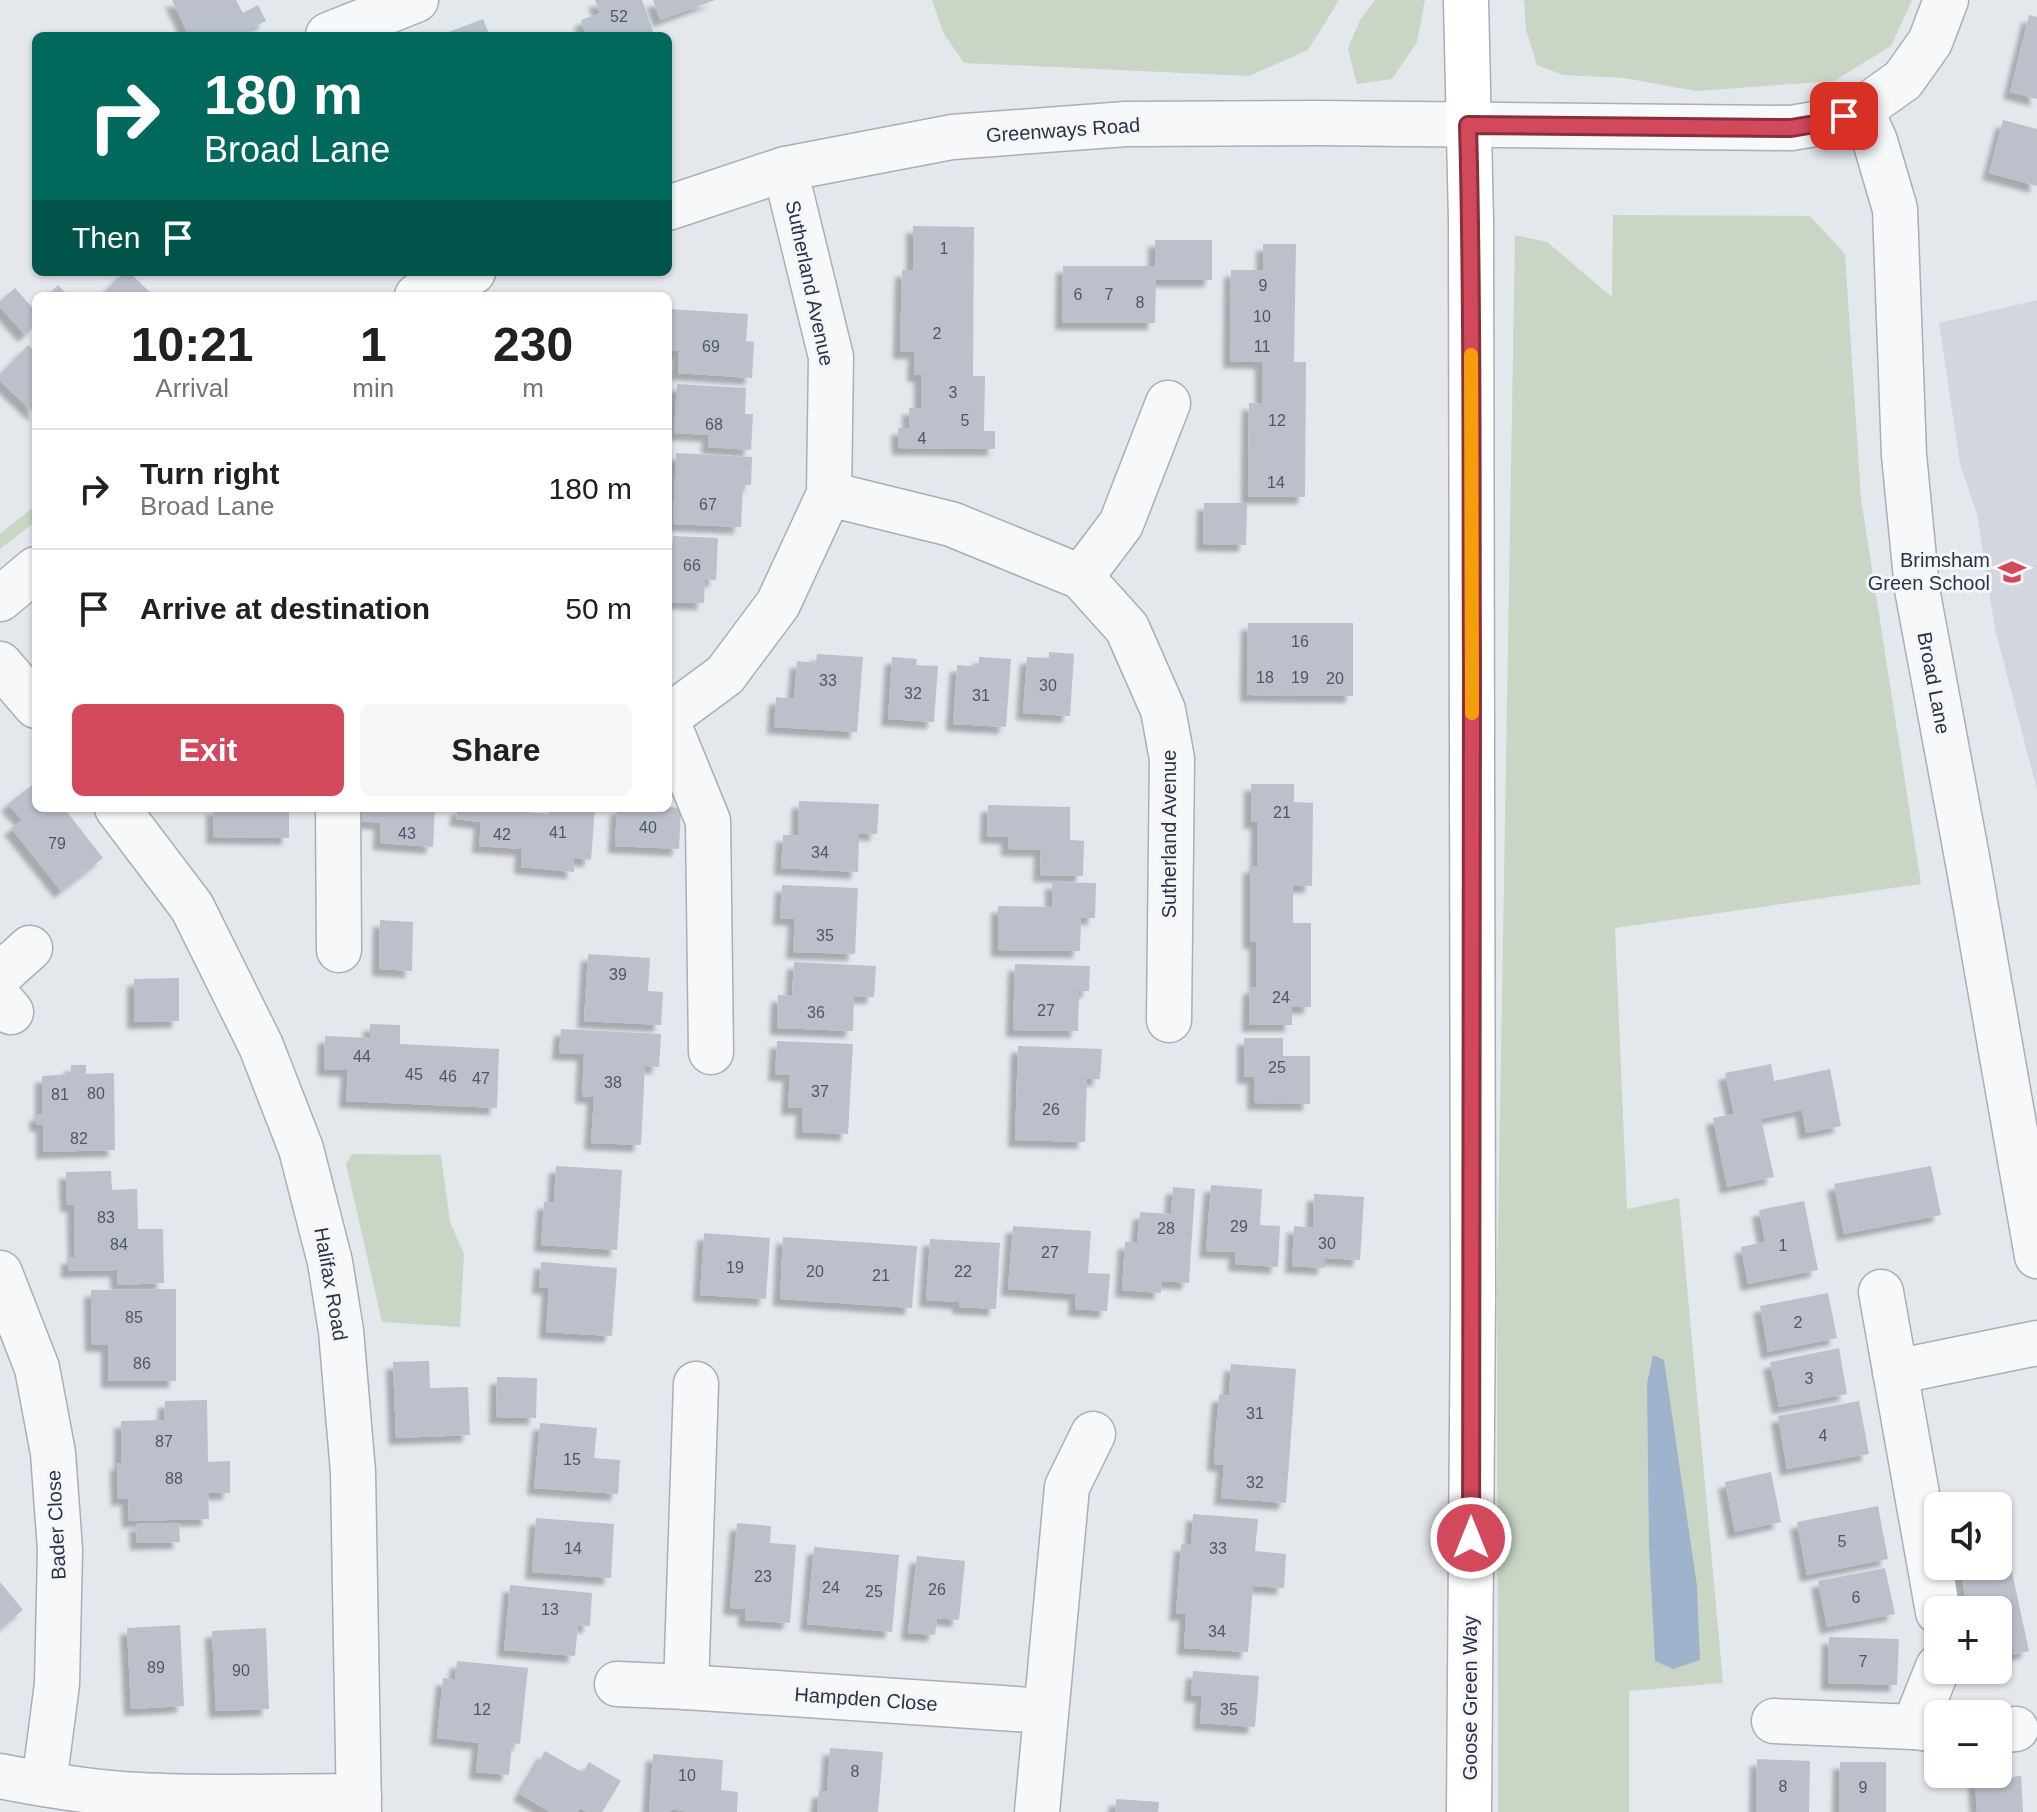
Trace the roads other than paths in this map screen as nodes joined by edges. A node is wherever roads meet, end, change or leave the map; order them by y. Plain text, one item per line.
1 (416, 0) edge
2 (1466, 0) edge
3 (1946, 0) edge
4 (326, 24) edge
5 (1861, 110) junction
6 (1468, 125) junction
7 (785, 169) junction
8 (672, 207) edge
9 (1168, 403) dead end
10 (829, 494) junction
11 (32, 572) edge
12 (1081, 577) junction
13 (0, 599) edge
14 (0, 664) edge
15 (32, 701) edge
16 (672, 714) edge
17 (672, 733) edge
18 (120, 812) edge
19 (338, 812) edge
20 (339, 950) dead end
21 (1169, 1020) dead end
22 (711, 1052) dead end
23 (2037, 1256) edge
24 (0, 1273) edge
25 (1881, 1292) dead end
26 (2037, 1343) edge
27 (1895, 1372) junction
28 (696, 1384) dead end
29 (1093, 1434) dead end
30 (1935, 1596) edge
31 (617, 1684) dead end
32 (686, 1687) junction
33 (1046, 1711) junction
34 (1774, 1721) dead end
35 (1924, 1728) edge
36 (0, 1776) edge
37 (44, 1784) junction
38 (359, 1804) edge
39 (1037, 1812) edge
40 (1469, 1812) edge

1 - 4 street
2 - 6 main road, Goose Green Way
3 - 5 street
5 - 6 street
5 - 23 street, Broad Lane
6 - 7 street, Greenways Road
6 - 40 main road, Goose Green Way
7 - 8 street, Greenways Road
7 - 10 street, Sutherland Avenue
9 - 12 street
10 - 12 street, Sutherland Avenue
10 - 16 street, Sutherland Avenue
11 - 13 street
12 - 21 street, Sutherland Avenue
14 - 15 street
17 - 22 street
18 - 38 street, Halifax Road
19 - 20 street
24 - 37 street, Bader Close
25 - 27 street
26 - 27 street
27 - 30 street
28 - 32 street
29 - 33 street
31 - 32 street, Hampden Close
32 - 33 street, Hampden Close
33 - 39 street
34 - 35 street
36 - 37 street
37 - 38 street

